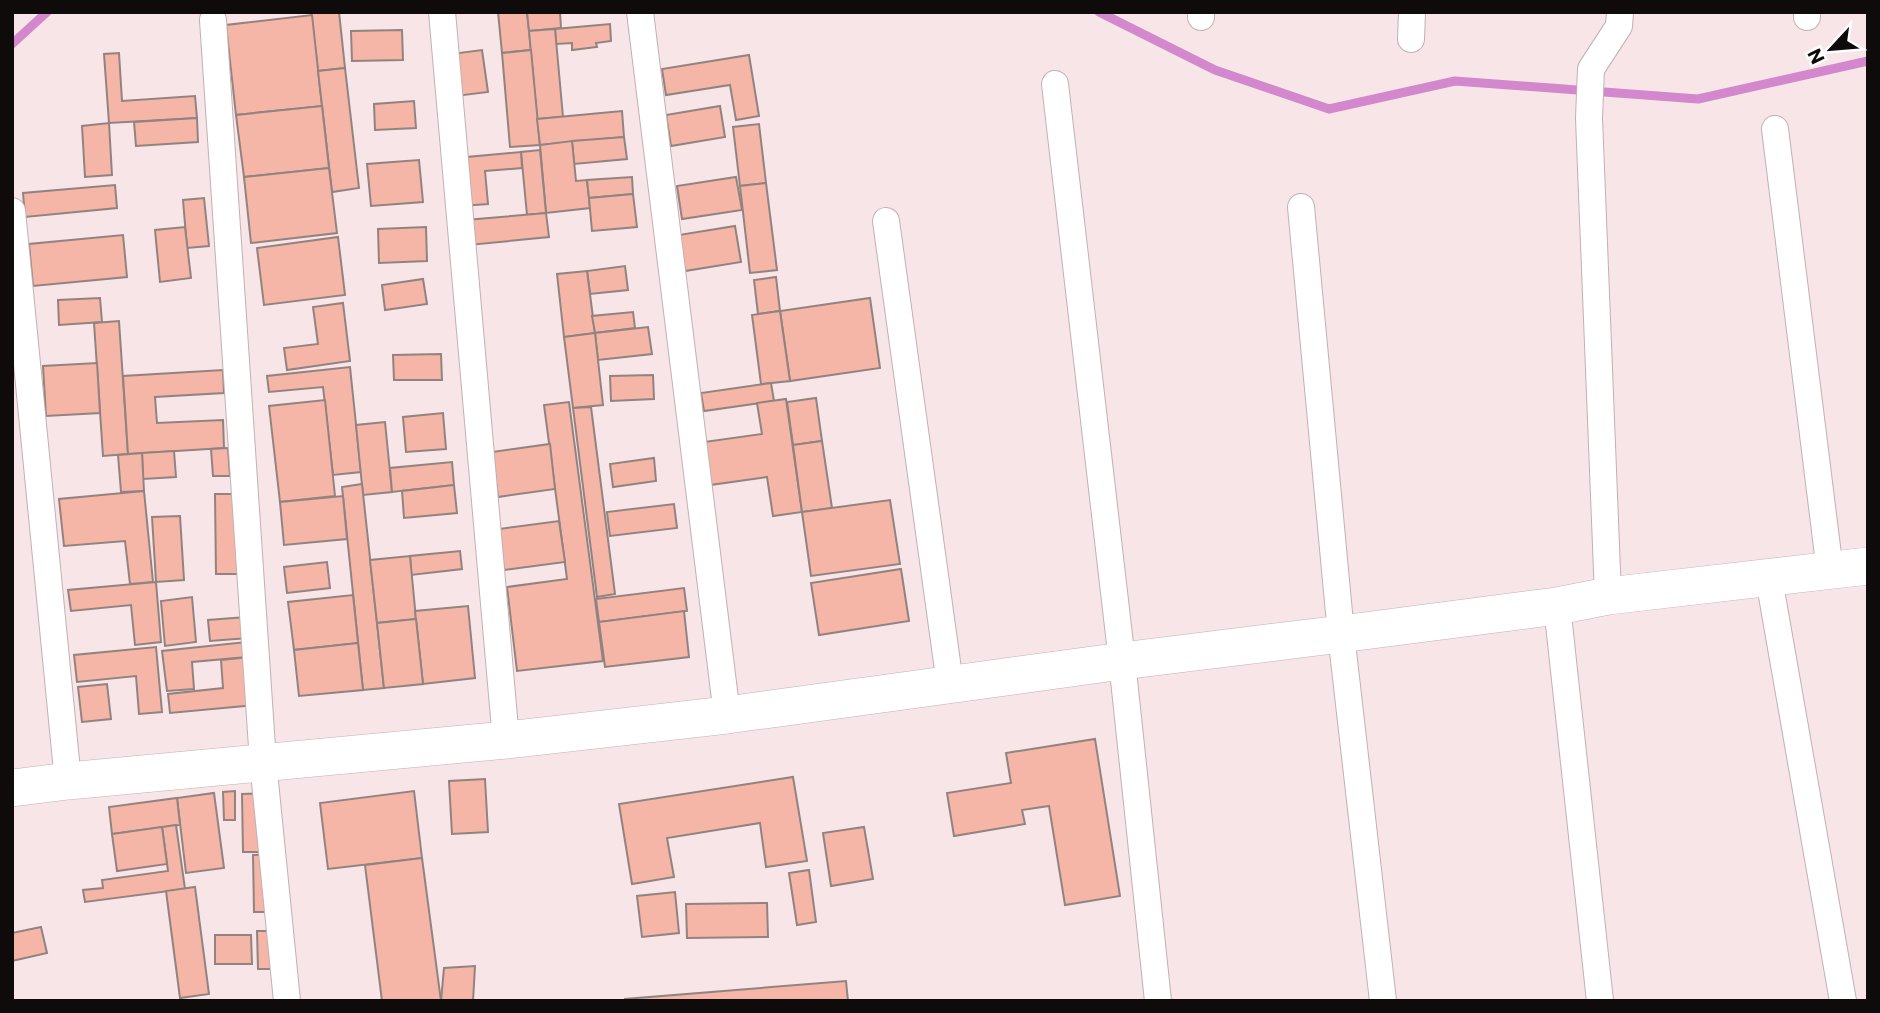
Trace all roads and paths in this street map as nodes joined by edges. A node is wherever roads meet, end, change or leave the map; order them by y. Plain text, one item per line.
1 (442, 12) edge
2 (640, 12) edge
3 (1412, 12) edge
4 (1620, 12) edge
5 (213, 20) dead end
6 (1411, 39) dead end
7 (1055, 84) dead end
8 (1775, 129) dead end
9 (1301, 207) dead end
10 (12, 211) edge
11 (886, 221) dead end
12 (1868, 566) edge
13 (1830, 571) junction
14 (1769, 579) junction
15 (1608, 596) junction
16 (1557, 606) junction
17 (1341, 634) junction
18 (1122, 660) junction
19 (950, 684) junction
20 (727, 715) junction
21 (506, 740) junction
22 (263, 762) junction
23 (68, 781) junction
24 (12, 788) edge
25 (288, 1001) edge
26 (1158, 1001) edge
27 (1383, 1001) edge
28 (1600, 1001) edge
29 (1843, 1001) edge

1 - 21 street
2 - 20 street
3 - 6 street
4 - 15 street
5 - 22 street
7 - 18 street
8 - 13 street
9 - 17 street
10 - 23 street
11 - 19 street
12 - 13 street
13 - 14 street
14 - 15 street
14 - 29 street
15 - 16 street
16 - 17 street
16 - 28 street
17 - 18 street
17 - 27 street
18 - 19 street
18 - 26 street
19 - 20 street
20 - 21 street
21 - 22 street
22 - 23 street
22 - 25 street
23 - 24 street

